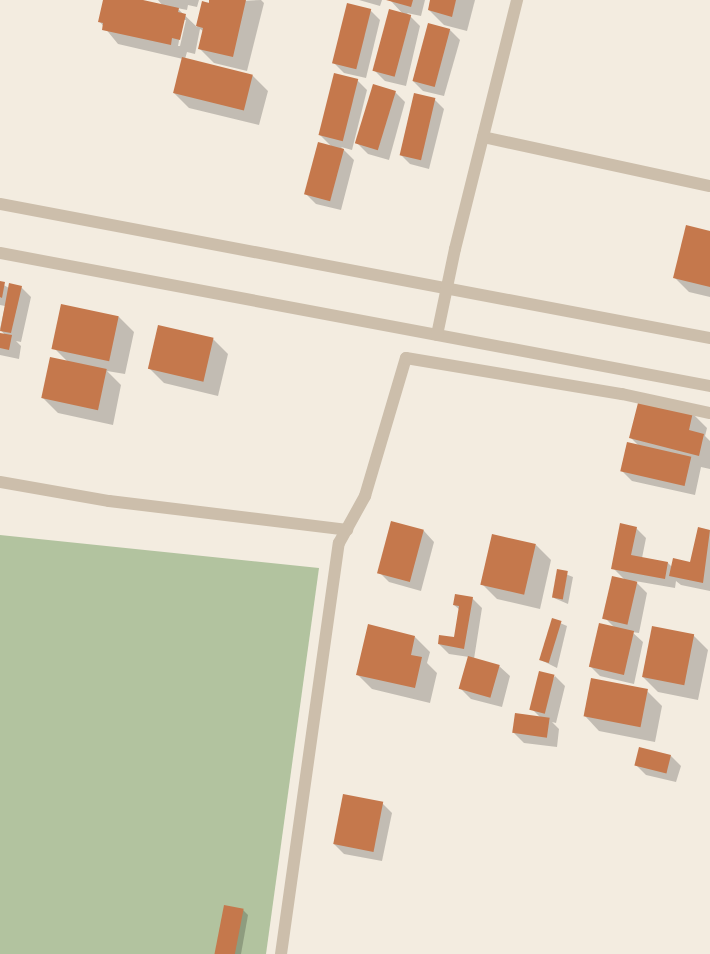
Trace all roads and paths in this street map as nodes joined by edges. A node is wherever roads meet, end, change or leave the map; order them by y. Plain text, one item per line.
1 (517, 0) edge
2 (483, 137) junction
3 (710, 186) edge
4 (0, 204) edge
5 (0, 253) edge
6 (447, 288) junction
7 (437, 335) junction
8 (710, 338) edge
9 (710, 386) edge
10 (710, 413) edge
11 (0, 482) edge
12 (347, 530) junction
13 (281, 954) edge

1 - 2 street
2 - 3 street
2 - 6 street
4 - 6 street
5 - 7 street
6 - 7 street
6 - 8 street
7 - 9 street
10 - 12 street
11 - 12 street
12 - 13 street

